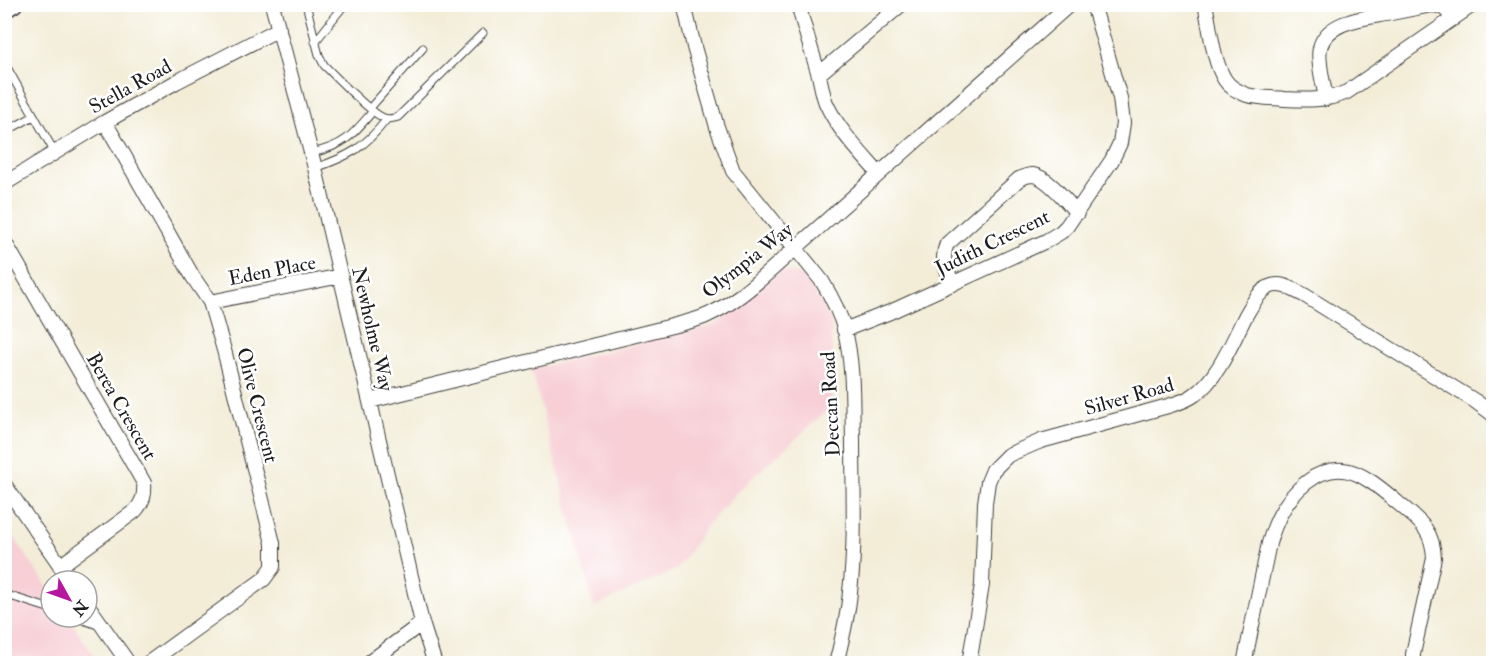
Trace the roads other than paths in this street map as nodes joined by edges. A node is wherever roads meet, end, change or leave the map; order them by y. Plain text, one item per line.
1 (14, 4) edge
2 (272, 4) edge
3 (306, 4) edge
4 (345, 4) edge
5 (684, 4) edge
6 (798, 4) edge
7 (902, 4) edge
8 (1070, 4) edge
9 (1093, 4) edge
10 (1205, 4) edge
11 (1474, 4) edge
12 (4, 10) edge
13 (1453, 19) junction
14 (279, 29) junction
15 (483, 33) dead end
16 (315, 42) junction
17 (423, 48) dead end
18 (5, 64) edge
19 (819, 74) junction
20 (1326, 99) junction
21 (371, 110) junction
22 (33, 116) junction
23 (387, 118) junction
24 (105, 122) junction
25 (4, 124) edge
26 (55, 153) junction
27 (311, 153) junction
28 (315, 168) junction
29 (879, 174) junction
30 (4, 184) edge
31 (1077, 213) junction
32 (4, 241) edge
33 (796, 248) junction
34 (341, 276) junction
35 (953, 284) junction
36 (210, 302) junction
37 (844, 330) junction
38 (370, 401) junction
39 (1494, 415) edge
40 (4, 484) edge
41 (60, 566) junction
42 (62, 569) edge
43 (4, 594) edge
44 (39, 605) edge
45 (99, 621) edge
46 (422, 623) junction
47 (99, 626) edge
48 (103, 627) junction
49 (129, 663) edge
50 (147, 663) edge
51 (367, 663) edge
52 (435, 663) edge
53 (836, 663) edge
54 (969, 663) edge
55 (1244, 663) edge
56 (1413, 663) edge

1 - 12 street
2 - 14 street, Newholme Way
3 - 16 lane
4 - 16 lane
5 - 33 street, Deccan Road
6 - 19 street
7 - 19 street
8 - 29 street, Olympia Way
9 - 31 street, Judith Crescent
10 - 20 street
11 - 13 street
13 - 20 street
13 - 20 street
14 - 24 street, Stella Road
14 - 27 street, Newholme Way
15 - 23 lane
16 - 21 lane
17 - 21 lane
18 - 22 lane
19 - 29 street
21 - 23 lane
21 - 27 lane
22 - 25 lane
22 - 26 lane
23 - 28 lane
24 - 26 street, Stella Road
24 - 36 street, Olive Crescent
26 - 30 street, Stella Road
27 - 28 street, Newholme Way
28 - 34 street, Newholme Way
29 - 33 street, Olympia Way
31 - 35 street, Judith Crescent
31 - 35 street
32 - 41 street, Berea Crescent
33 - 37 street, Deccan Road
33 - 38 street, Olympia Way
34 - 36 street, Eden Place
34 - 38 street, Newholme Way
35 - 37 street, Judith Crescent
36 - 50 street, Olive Crescent
37 - 53 street, Deccan Road
38 - 46 street, Newholme Way
39 - 54 street, Silver Road
40 - 41 street
41 - 42 street
43 - 44 lane
45 - 48 street
46 - 51 street
46 - 52 street, Newholme Way
47 - 48 lane
48 - 49 street
55 - 56 street

